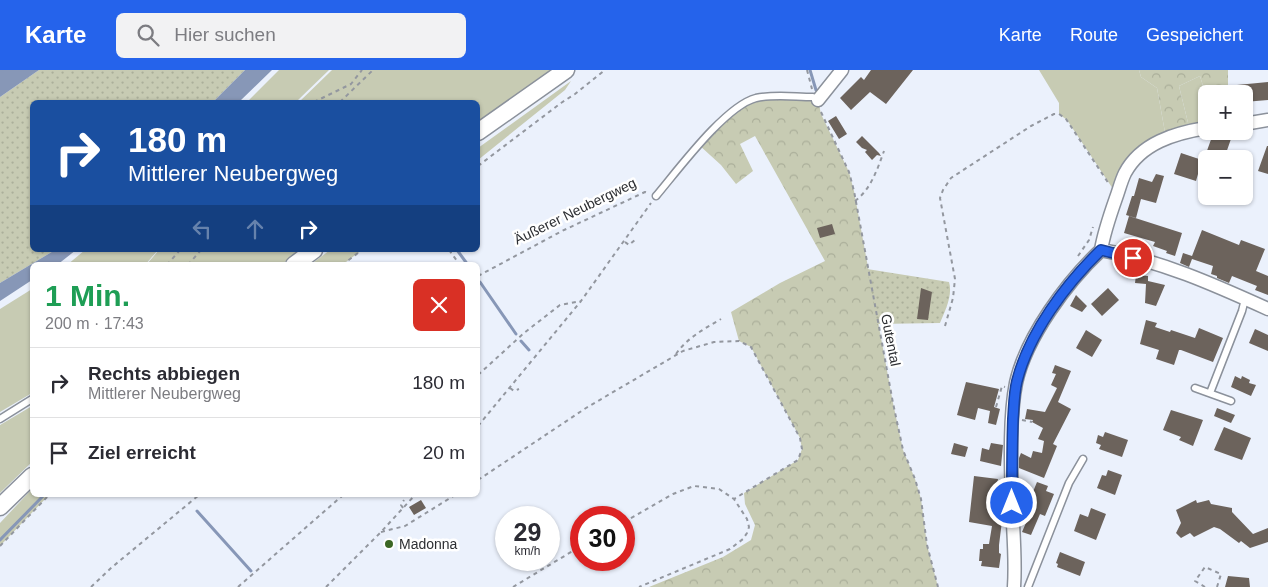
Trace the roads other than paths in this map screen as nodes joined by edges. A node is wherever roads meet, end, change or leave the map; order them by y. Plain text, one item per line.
1 (566, 70) edge
2 (842, 70) edge
3 (816, 96) joint
4 (1268, 120) edge
5 (1253, 122) edge
6 (1198, 130) edge
7 (480, 131) edge
8 (656, 196) road end
9 (1101, 250) junction
10 (311, 252) edge
11 (298, 262) edge
12 (1245, 299) junction
13 (1268, 310) edge
14 (1195, 388) dead end
15 (1210, 393) junction
16 (30, 401) edge
17 (1232, 401) dead end
18 (0, 419) edge
19 (1083, 459) dead end
20 (30, 478) edge
21 (0, 507) edge
22 (1014, 587) edge
23 (1028, 587) edge

1 - 7 main road
2 - 3 street
3 - 8 lane, Äußerer Neubergweg
4 - 5 street
6 - 9 street
9 - 12 street
9 - 22 street
10 - 11 main road
12 - 13 street
12 - 15 lane
14 - 15 lane
15 - 17 lane
16 - 18 lane
19 - 23 lane
20 - 21 main road

